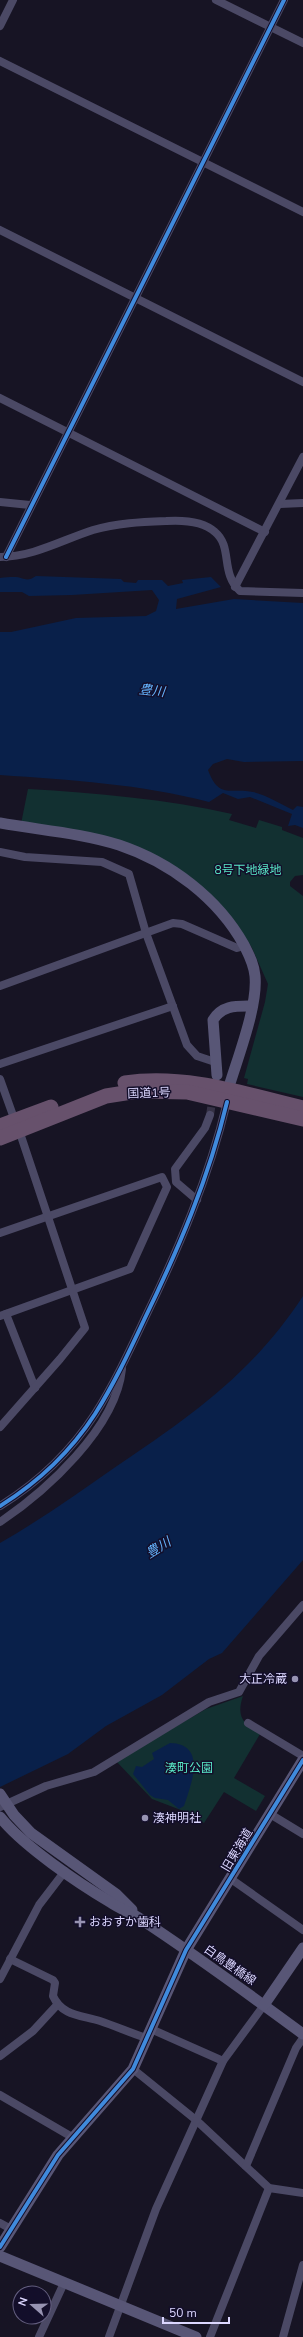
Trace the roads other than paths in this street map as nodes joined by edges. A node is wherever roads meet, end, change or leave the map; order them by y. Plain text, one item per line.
1 (13, 0) edge
2 (216, 0) edge
3 (284, 0) edge
4 (0, 26) edge
5 (270, 27) junction
6 (303, 44) edge
7 (0, 61) edge
8 (204, 162) junction
9 (303, 212) edge
10 (0, 230) edge
11 (135, 297) junction
12 (303, 382) edge
13 (0, 398) edge
14 (68, 432) junction
15 (303, 458) edge
16 (0, 502) edge
17 (303, 503) edge
18 (280, 504) junction
19 (30, 505) junction
20 (265, 532) junction
21 (3, 557) edge
22 (235, 587) junction
23 (303, 594) edge
24 (0, 823) edge
25 (0, 852) edge
26 (146, 933) junction
27 (244, 946) junction
28 (0, 986) edge
29 (172, 1006) junction
30 (252, 1006) junction
31 (215, 1062) junction
32 (0, 1064) edge
33 (216, 1075) dead end
34 (0, 1080) edge
35 (232, 1097) junction
36 (303, 1108) edge
37 (210, 1115) tunnel mouth
38 (303, 1119) edge
39 (0, 1126) edge
40 (17, 1126) junction
41 (0, 1138) edge
42 (197, 1200) junction
43 (48, 1217) junction
44 (0, 1233) edge
45 (72, 1290) junction
46 (3, 1315) edge
47 (123, 1364) junction
48 (35, 1388) junction
49 (0, 1427) edge
50 (0, 1506) edge
51 (0, 1522) edge
52 (303, 1605) edge
53 (248, 1723) dead end
54 (303, 1756) edge
55 (303, 1760) edge
56 (3, 1802) edge
57 (270, 1814) junction
58 (0, 1817) edge
59 (303, 1834) edge
60 (64, 1871) junction
61 (231, 1879) junction
62 (140, 1918) junction
63 (303, 1930) edge
64 (303, 1948) edge
65 (186, 1950) junction
66 (10, 1959) junction
67 (1, 1976) edge
68 (57, 2005) junction
69 (264, 2005) junction
70 (148, 2034) junction
71 (303, 2034) edge
72 (303, 2038) edge
73 (0, 2056) edge
74 (223, 2061) junction
75 (133, 2069) junction
76 (0, 2095) edge
77 (196, 2120) junction
78 (72, 2137) junction
79 (246, 2166) junction
80 (269, 2188) junction
81 (303, 2193) edge
82 (0, 2223) edge
83 (11, 2229) junction
84 (0, 2248) edge
85 (0, 2256) edge
86 (303, 2265) edge
87 (64, 2283) junction
88 (121, 2306) junction
89 (39, 2337) edge
90 (109, 2337) edge
91 (196, 2337) edge
92 (210, 2337) edge
93 (283, 2337) edge

1 - 4 street
2 - 5 street
3 - 5 street
5 - 6 street
5 - 8 street
7 - 8 street
8 - 9 street
8 - 11 street
10 - 11 street
11 - 12 street
11 - 14 street
13 - 14 street
14 - 19 street
14 - 20 street
15 - 18 street
16 - 19 street
17 - 18 street
18 - 20 street
19 - 21 street
20 - 22 street
21 - 22 street
22 - 23 street
24 - 27 street
25 - 26 street
26 - 27 street
26 - 28 street
26 - 29 street
27 - 30 street
29 - 31 street
29 - 32 street
30 - 31 street
30 - 35 street
31 - 33 street
34 - 40 street
35 - 36 highway, 国道1号
35 - 38 highway, 国道1号
35 - 40 highway, 国道1号
35 - 42 street
37 - 42 street
39 - 40 highway, 国道1号
40 - 41 highway, 国道1号
40 - 43 street
42 - 47 street
43 - 44 street
43 - 45 street
43 - 45 street
45 - 46 street
45 - 48 street
46 - 48 street
47 - 50 street
47 - 51 street
48 - 49 street
52 - 56 street
53 - 54 street
55 - 57 street, 旧東海道
56 - 62 street, 白鳥豊橋線
57 - 59 street
57 - 61 street, 旧東海道
58 - 60 street, 白鳥豊橋線
60 - 62 street, 白鳥豊橋線
60 - 66 street
61 - 63 street
61 - 65 street, 旧東海道
62 - 65 street, 白鳥豊橋線
64 - 69 street
65 - 69 street, 白鳥豊橋線
65 - 70 street, 旧東海道
66 - 67 street
66 - 68 street
68 - 70 street
68 - 73 street
69 - 71 street, 白鳥豊橋線
69 - 74 street
70 - 74 street
70 - 75 street, 旧東海道
72 - 79 street
74 - 77 street
75 - 77 street
75 - 78 street, 旧東海道
76 - 78 street
77 - 79 street
77 - 88 street
78 - 83 street, 旧東海道
79 - 80 street
80 - 81 street
80 - 92 street
82 - 83 street
83 - 84 street, 旧東海道
85 - 87 street
86 - 93 street
87 - 88 street
87 - 89 street
88 - 90 street
88 - 91 street

